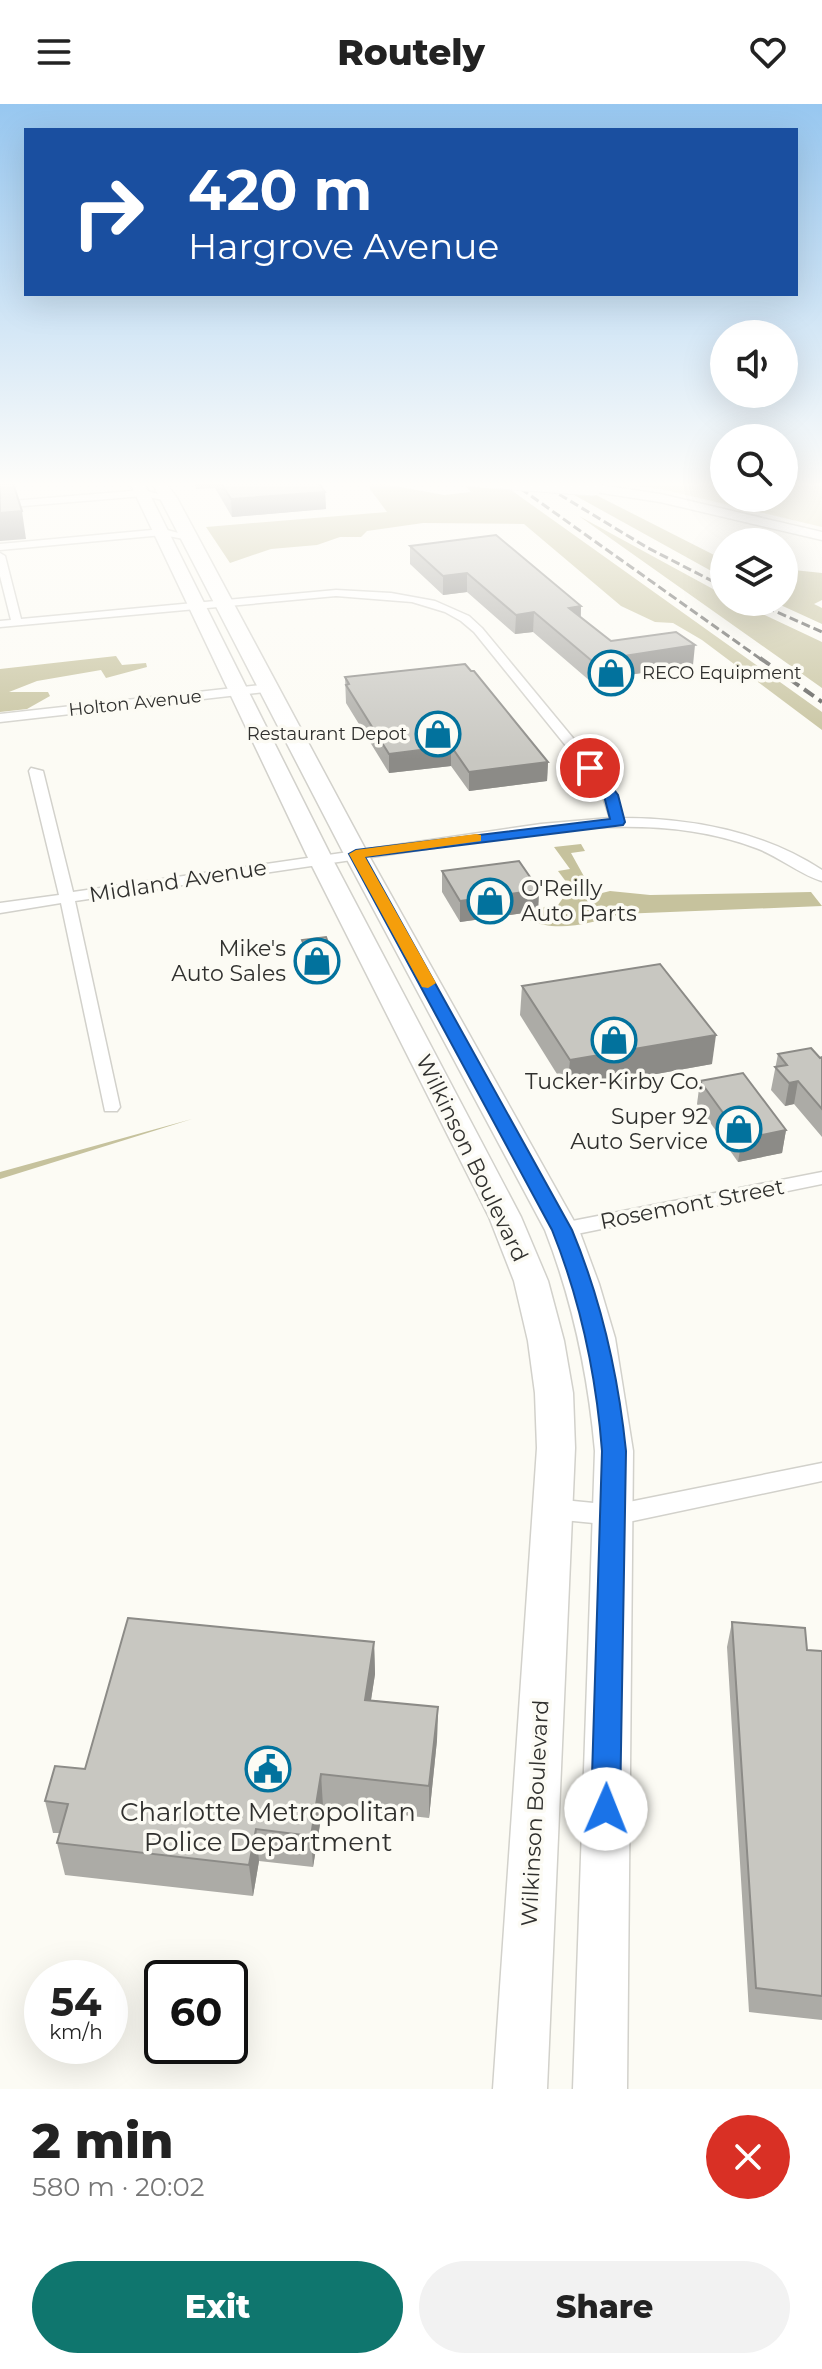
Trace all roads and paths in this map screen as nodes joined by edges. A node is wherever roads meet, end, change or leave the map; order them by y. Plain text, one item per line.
1 (4, 574) edge
2 (184, 574) edge
3 (209, 574) edge
4 (225, 603) junction
5 (199, 605) junction
6 (17, 623) junction
7 (0, 624) edge
8 (269, 688) junction
9 (240, 691) junction
10 (0, 718) edge
11 (36, 771) dead end
12 (618, 822) junction
13 (356, 854) junction
14 (321, 860) junction
15 (822, 877) edge
16 (67, 898) junction
17 (0, 908) edge
18 (111, 1107) dead end
19 (822, 1178) edge
20 (562, 1230) junction
21 (822, 1472) edge
22 (553, 1509) junction
23 (614, 1515) junction
24 (520, 2089) edge
25 (600, 2089) edge

1 - 6 street
2 - 5 main road, Wilkinson Boulevard
3 - 4 main road, Wilkinson Boulevard
4 - 5 street
4 - 8 main road, Wilkinson Boulevard
4 - 12 street
5 - 6 street
5 - 9 main road, Wilkinson Boulevard
6 - 7 street
8 - 9 street, Holton Avenue
8 - 13 main road, Wilkinson Boulevard
9 - 10 street, Holton Avenue
9 - 14 main road, Wilkinson Boulevard
11 - 16 street
12 - 13 street, Midland Avenue
12 - 15 street, Midland Avenue
13 - 14 street, Midland Avenue
13 - 20 main road, Wilkinson Boulevard
14 - 16 street, Midland Avenue
14 - 22 main road, Wilkinson Boulevard
16 - 17 street, Midland Avenue
16 - 18 street
19 - 20 street, Rosemont Street
20 - 23 main road, Wilkinson Boulevard
21 - 23 street
22 - 23 street
22 - 24 main road, Wilkinson Boulevard
23 - 25 main road, Wilkinson Boulevard

